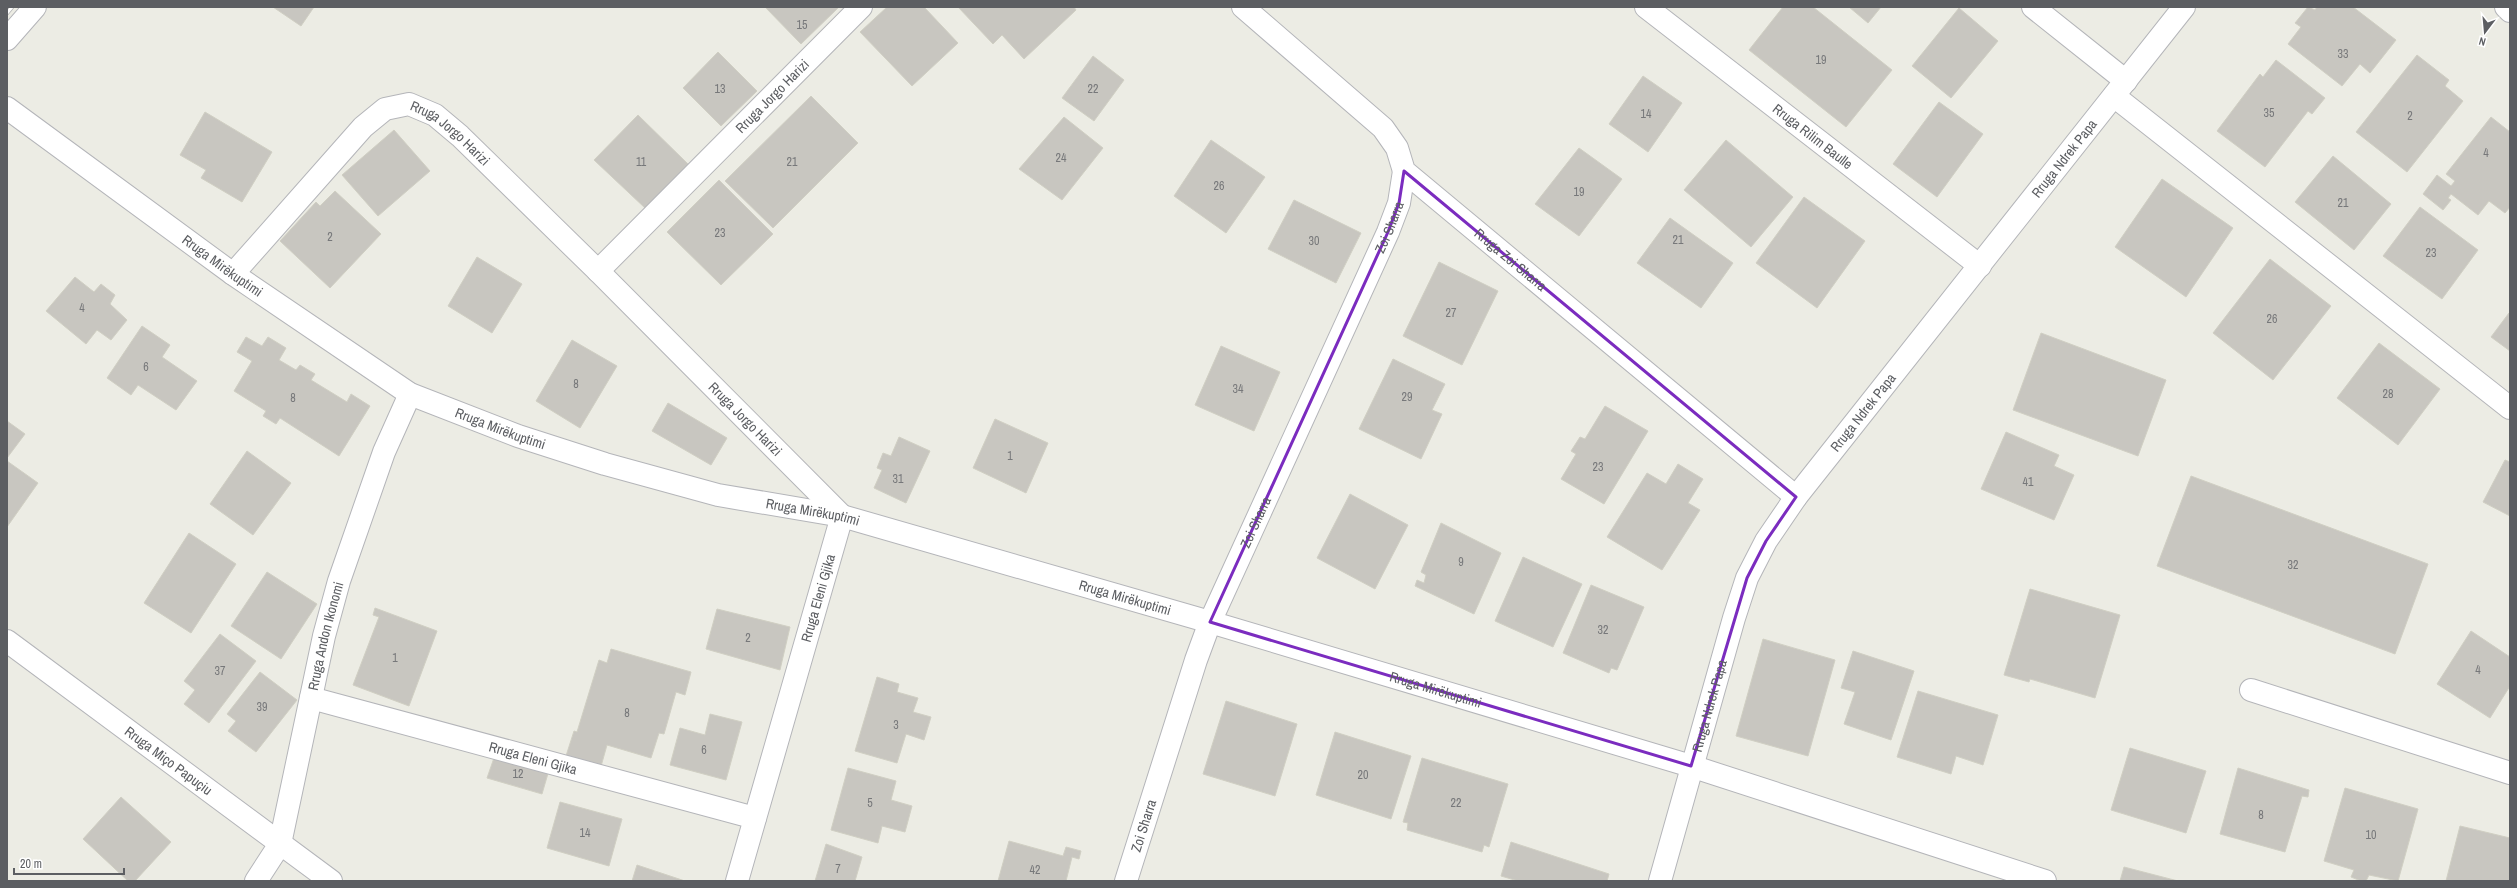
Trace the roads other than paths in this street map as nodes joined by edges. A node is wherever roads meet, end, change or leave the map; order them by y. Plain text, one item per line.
1 (35, 7) edge
2 (861, 7) edge
3 (1243, 7) edge
4 (1646, 7) edge
5 (2033, 7) edge
6 (2184, 7) edge
7 (2506, 7) edge
8 (2510, 10) edge
9 (7, 39) edge
10 (2120, 89) junction
11 (7, 108) edge
12 (1404, 171) junction
13 (1980, 266) junction
14 (598, 271) junction
15 (233, 274) junction
16 (410, 394) junction
17 (2510, 408) edge
18 (1796, 497) junction
19 (842, 516) junction
20 (1210, 622) junction
21 (7, 641) edge
22 (2251, 690) dead end
23 (311, 698) junction
24 (1691, 766) junction
25 (2510, 773) edge
26 (755, 818) junction
27 (280, 844) junction
28 (256, 881) edge
29 (331, 881) edge
30 (737, 881) edge
31 (1126, 881) edge
32 (1660, 881) edge
33 (2045, 881) edge

1 - 9 street
2 - 14 street, Rruga Jorgo Harizi
3 - 12 street
4 - 13 street, Rruga Rilim Baulle
5 - 10 street
6 - 10 street, Rruga Ndrek Papa
7 - 8 street
10 - 13 street, Rruga Ndrek Papa
10 - 17 street
11 - 15 street, Rruga Mirëkuptimi
12 - 18 street, Rruga Zoi Sharra
12 - 20 street, Zoi Sharra
13 - 18 street, Rruga Ndrek Papa
14 - 15 street, Rruga Jorgo Harizi
14 - 19 street, Rruga Jorgo Harizi
15 - 16 street, Rruga Mirëkuptimi
16 - 19 street, Rruga Mirëkuptimi
16 - 23 street, Rruga Andon Ikonomi
18 - 24 street, Rruga Ndrek Papa
19 - 20 street, Rruga Mirëkuptimi
19 - 26 street, Rruga Eleni Gjika
20 - 24 street, Rruga Mirëkuptimi
20 - 31 street, Zoi Sharra
21 - 27 street, Rruga Miço Papuçiu
22 - 25 street
23 - 26 street, Rruga Eleni Gjika
23 - 27 street, Rruga Andon Ikonomi
24 - 32 street, Rruga Ndrek Papa
24 - 33 street, Rruga Mirëkuptimi
26 - 30 street, Rruga Eleni Gjika
27 - 28 street, Rruga Andon Ikonomi
27 - 29 street, Rruga Miço Papuçiu

